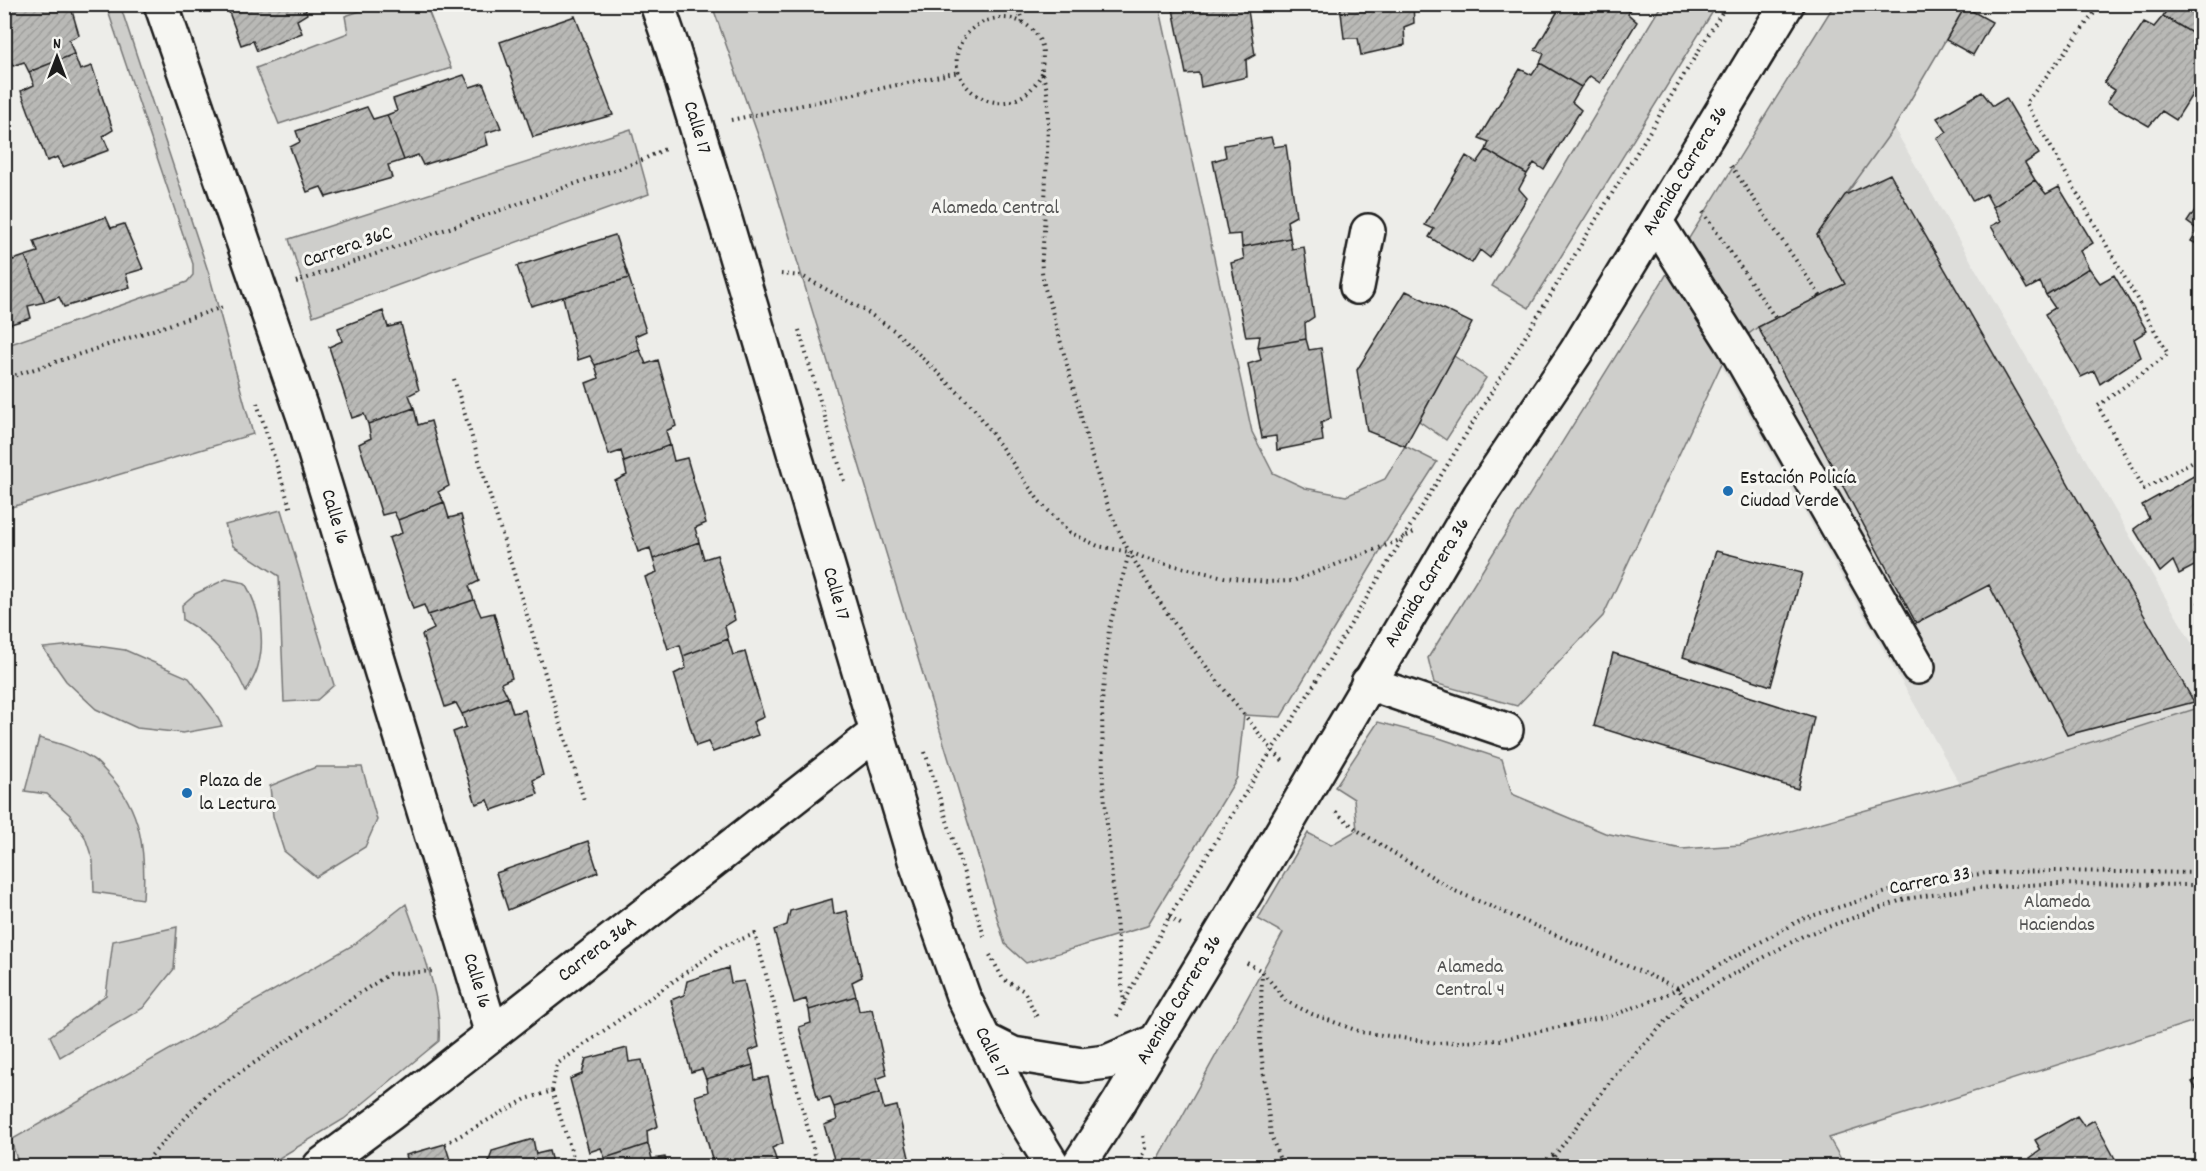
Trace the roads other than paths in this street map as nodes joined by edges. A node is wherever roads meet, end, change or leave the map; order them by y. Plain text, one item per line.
1 (161, 4) edge
2 (657, 4) edge
3 (1787, 4) edge
4 (1656, 222) junction
5 (1368, 231) dead end
6 (1357, 287) dead end
7 (1918, 667) dead end
8 (1368, 683) junction
9 (1506, 730) dead end
10 (876, 733) junction
11 (492, 1034) junction
12 (985, 1040) junction
13 (1154, 1042) junction
14 (320, 1167) edge
15 (1053, 1167) edge
16 (1078, 1167) edge

1 - 11 street, Calle 16
2 - 10 street, Calle 17
3 - 4 street, Avenida Carrera 36
4 - 7 street
4 - 8 street, Avenida Carrera 36
5 - 6 street
8 - 9 street
8 - 13 street, Avenida Carrera 36
10 - 11 street, Carrera 36A
10 - 12 street, Calle 17
11 - 14 street, Carrera 36A
12 - 13 street
12 - 15 street, Calle 17
13 - 16 street, Avenida Carrera 36

